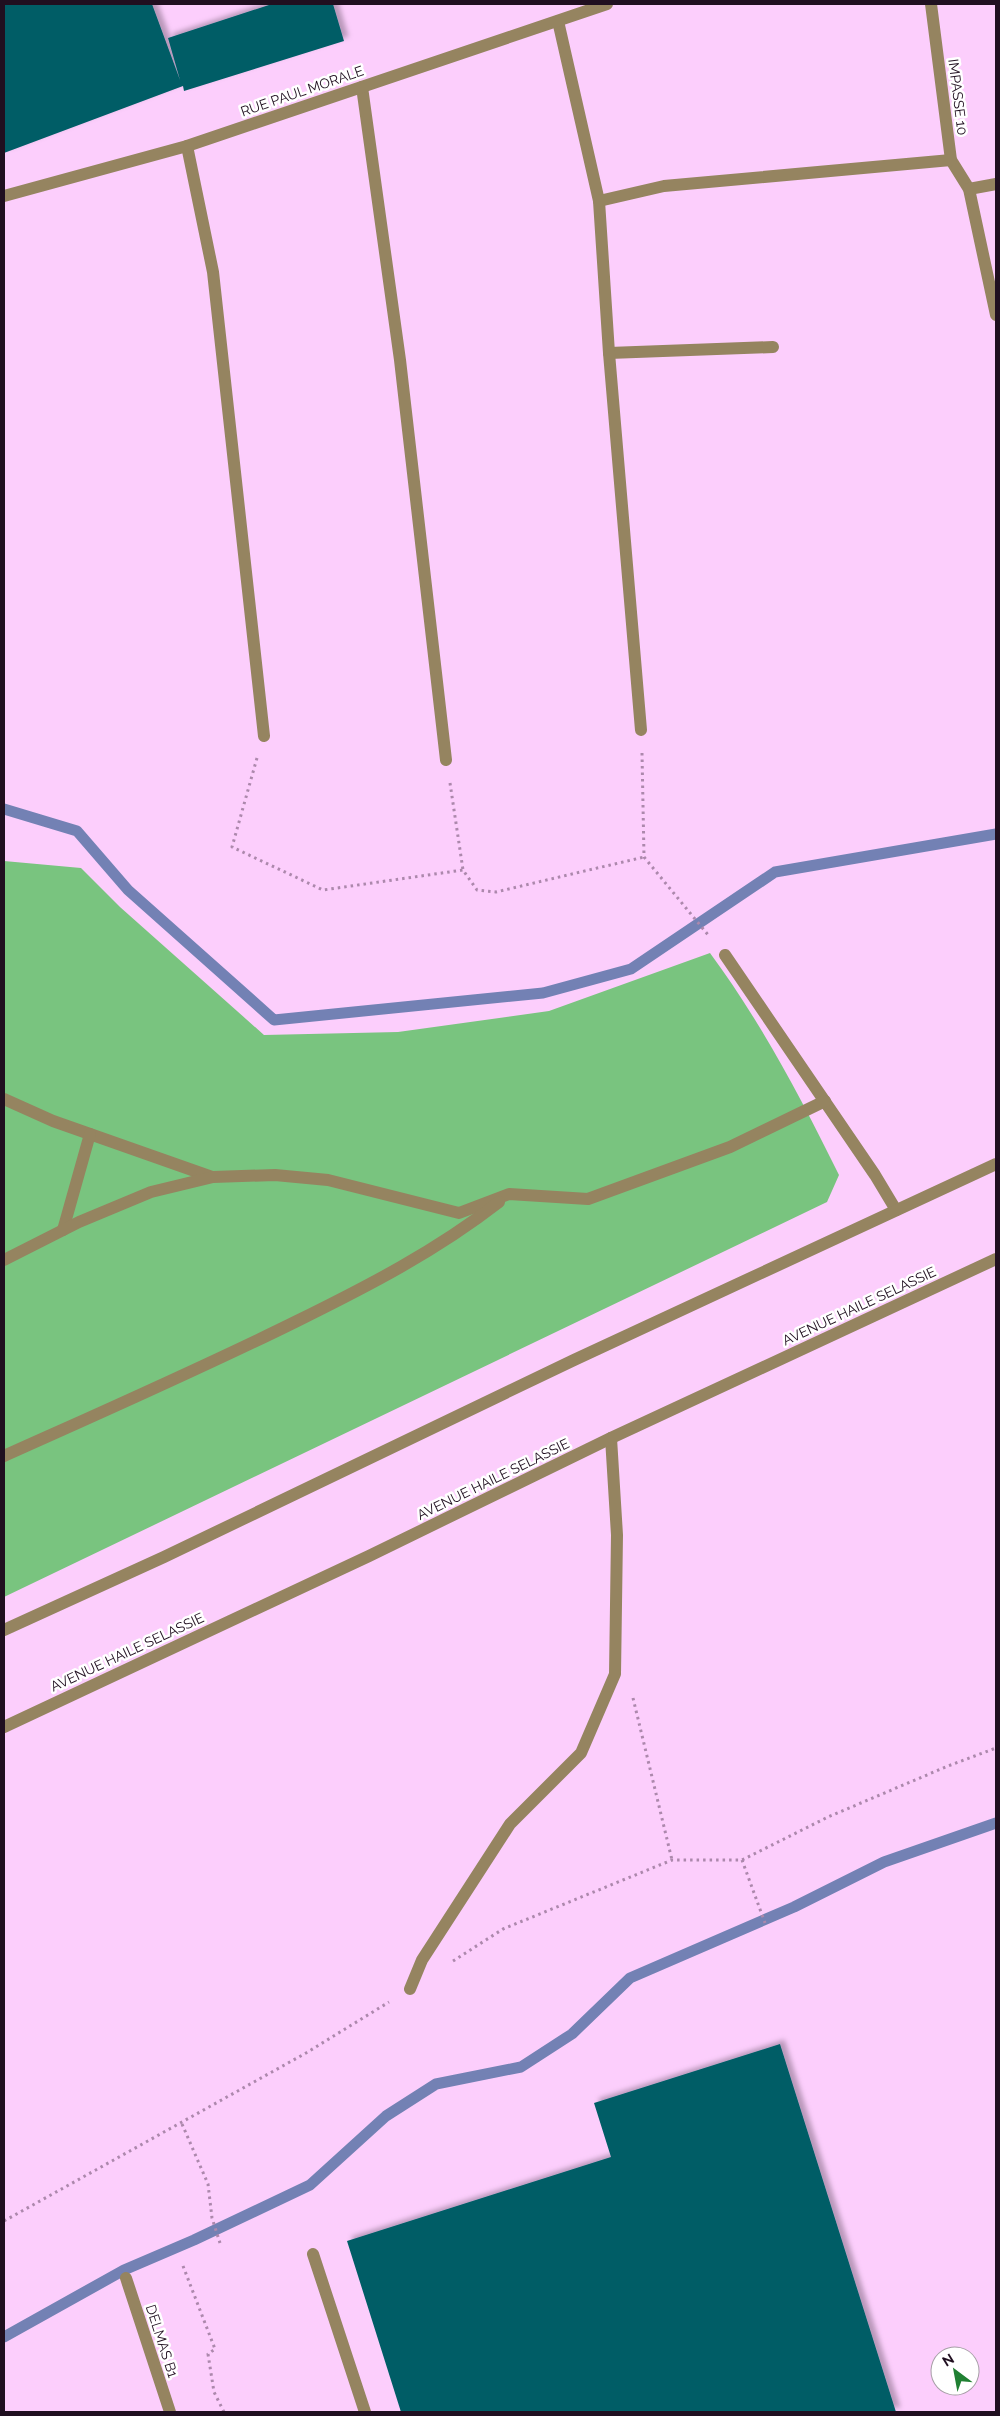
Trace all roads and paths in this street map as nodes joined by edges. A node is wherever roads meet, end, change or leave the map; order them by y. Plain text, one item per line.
1 (607, 4) edge
2 (931, 4) edge
3 (558, 21) junction
4 (362, 87) junction
5 (187, 146) junction
6 (951, 160) junction
7 (996, 184) edge
8 (969, 189) junction
9 (4, 196) edge
10 (599, 201) junction
11 (996, 315) edge
12 (773, 347) dead end
13 (609, 353) junction
14 (641, 730) joint
15 (264, 736) joint
16 (446, 760) joint
17 (644, 856) junction
18 (463, 870) junction
19 (725, 955) joint
20 (4, 1099) edge
21 (825, 1101) junction
22 (90, 1134) junction
23 (996, 1164) edge
24 (213, 1177) junction
25 (509, 1194) junction
26 (896, 1210) junction
27 (63, 1230) junction
28 (996, 1259) edge
29 (4, 1260) edge
30 (611, 1438) junction
31 (4, 1456) edge
32 (4, 1630) edge
33 (631, 1691) dead end
34 (4, 1727) edge
35 (996, 1748) edge
36 (672, 1860) junction
37 (742, 1860) junction
38 (765, 1923) dead end
39 (449, 1964) dead end
40 (410, 1989) joint
41 (182, 2124) junction
42 (4, 2221) edge
43 (220, 2243) dead end
44 (313, 2254) dead end
45 (184, 2266) dead end
46 (126, 2278) dead end
47 (170, 2412) edge
48 (224, 2412) edge
49 (365, 2412) edge

1 - 3 street, RUE PAUL MORALE
2 - 6 street, IMPASSE 10
3 - 4 street, RUE PAUL MORALE
3 - 10 street
4 - 5 street, RUE PAUL MORALE
4 - 16 street
5 - 9 street, RUE PAUL MORALE
5 - 15 street
6 - 8 street, IMPASSE 10
6 - 10 street
7 - 8 street
8 - 11 street, IMPASSE 10
10 - 13 street
12 - 13 street
13 - 14 street
14 - 17 path
15 - 18 path
16 - 18 path
17 - 18 path
17 - 19 path
19 - 21 street
20 - 22 street
21 - 25 street
21 - 26 street
22 - 24 street
22 - 27 street
23 - 26 street
24 - 25 street
24 - 27 street
25 - 31 street
26 - 32 street
27 - 29 street
28 - 30 street, AVENUE HAILE SELASSIE
30 - 34 street, AVENUE HAILE SELASSIE
30 - 40 street
33 - 36 path
35 - 37 path
36 - 37 path
36 - 39 path
37 - 38 path
40 - 41 path
41 - 42 path
41 - 43 path
44 - 49 street
45 - 48 path
46 - 47 street, DELMAS B1

